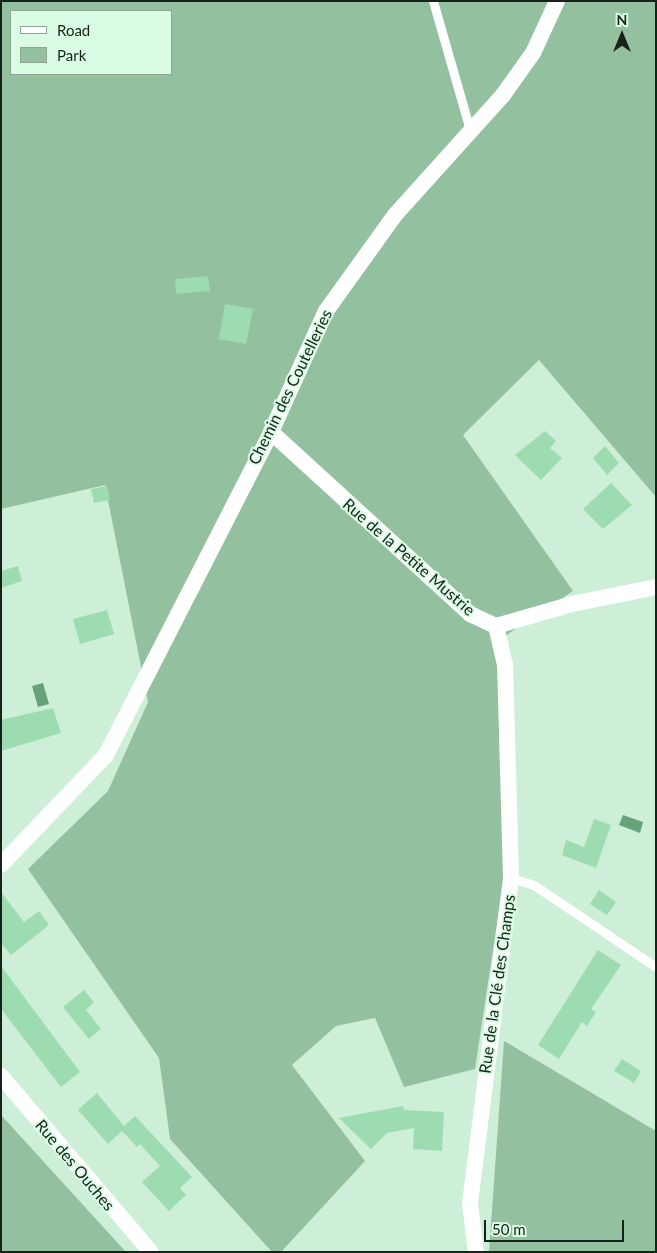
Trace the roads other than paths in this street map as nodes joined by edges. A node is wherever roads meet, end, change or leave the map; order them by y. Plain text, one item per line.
1 (433, 1) edge
2 (557, 1) edge
3 (470, 130) junction
4 (271, 432) junction
5 (656, 587) edge
6 (496, 626) junction
7 (1, 864) edge
8 (511, 878) junction
9 (656, 967) edge
10 (1, 1076) edge
11 (151, 1252) edge
12 (476, 1252) edge

1 - 3 lane
2 - 3 street, Chemin des Coutelleries
3 - 4 street, Chemin des Coutelleries
4 - 6 street, Rue de la Petite Mustrie
4 - 7 street, Chemin des Coutelleries
5 - 6 street
6 - 8 street, Rue de la Clé des Champs
8 - 9 lane
8 - 12 street, Rue de la Clé des Champs
10 - 11 street, Rue des Ouches

